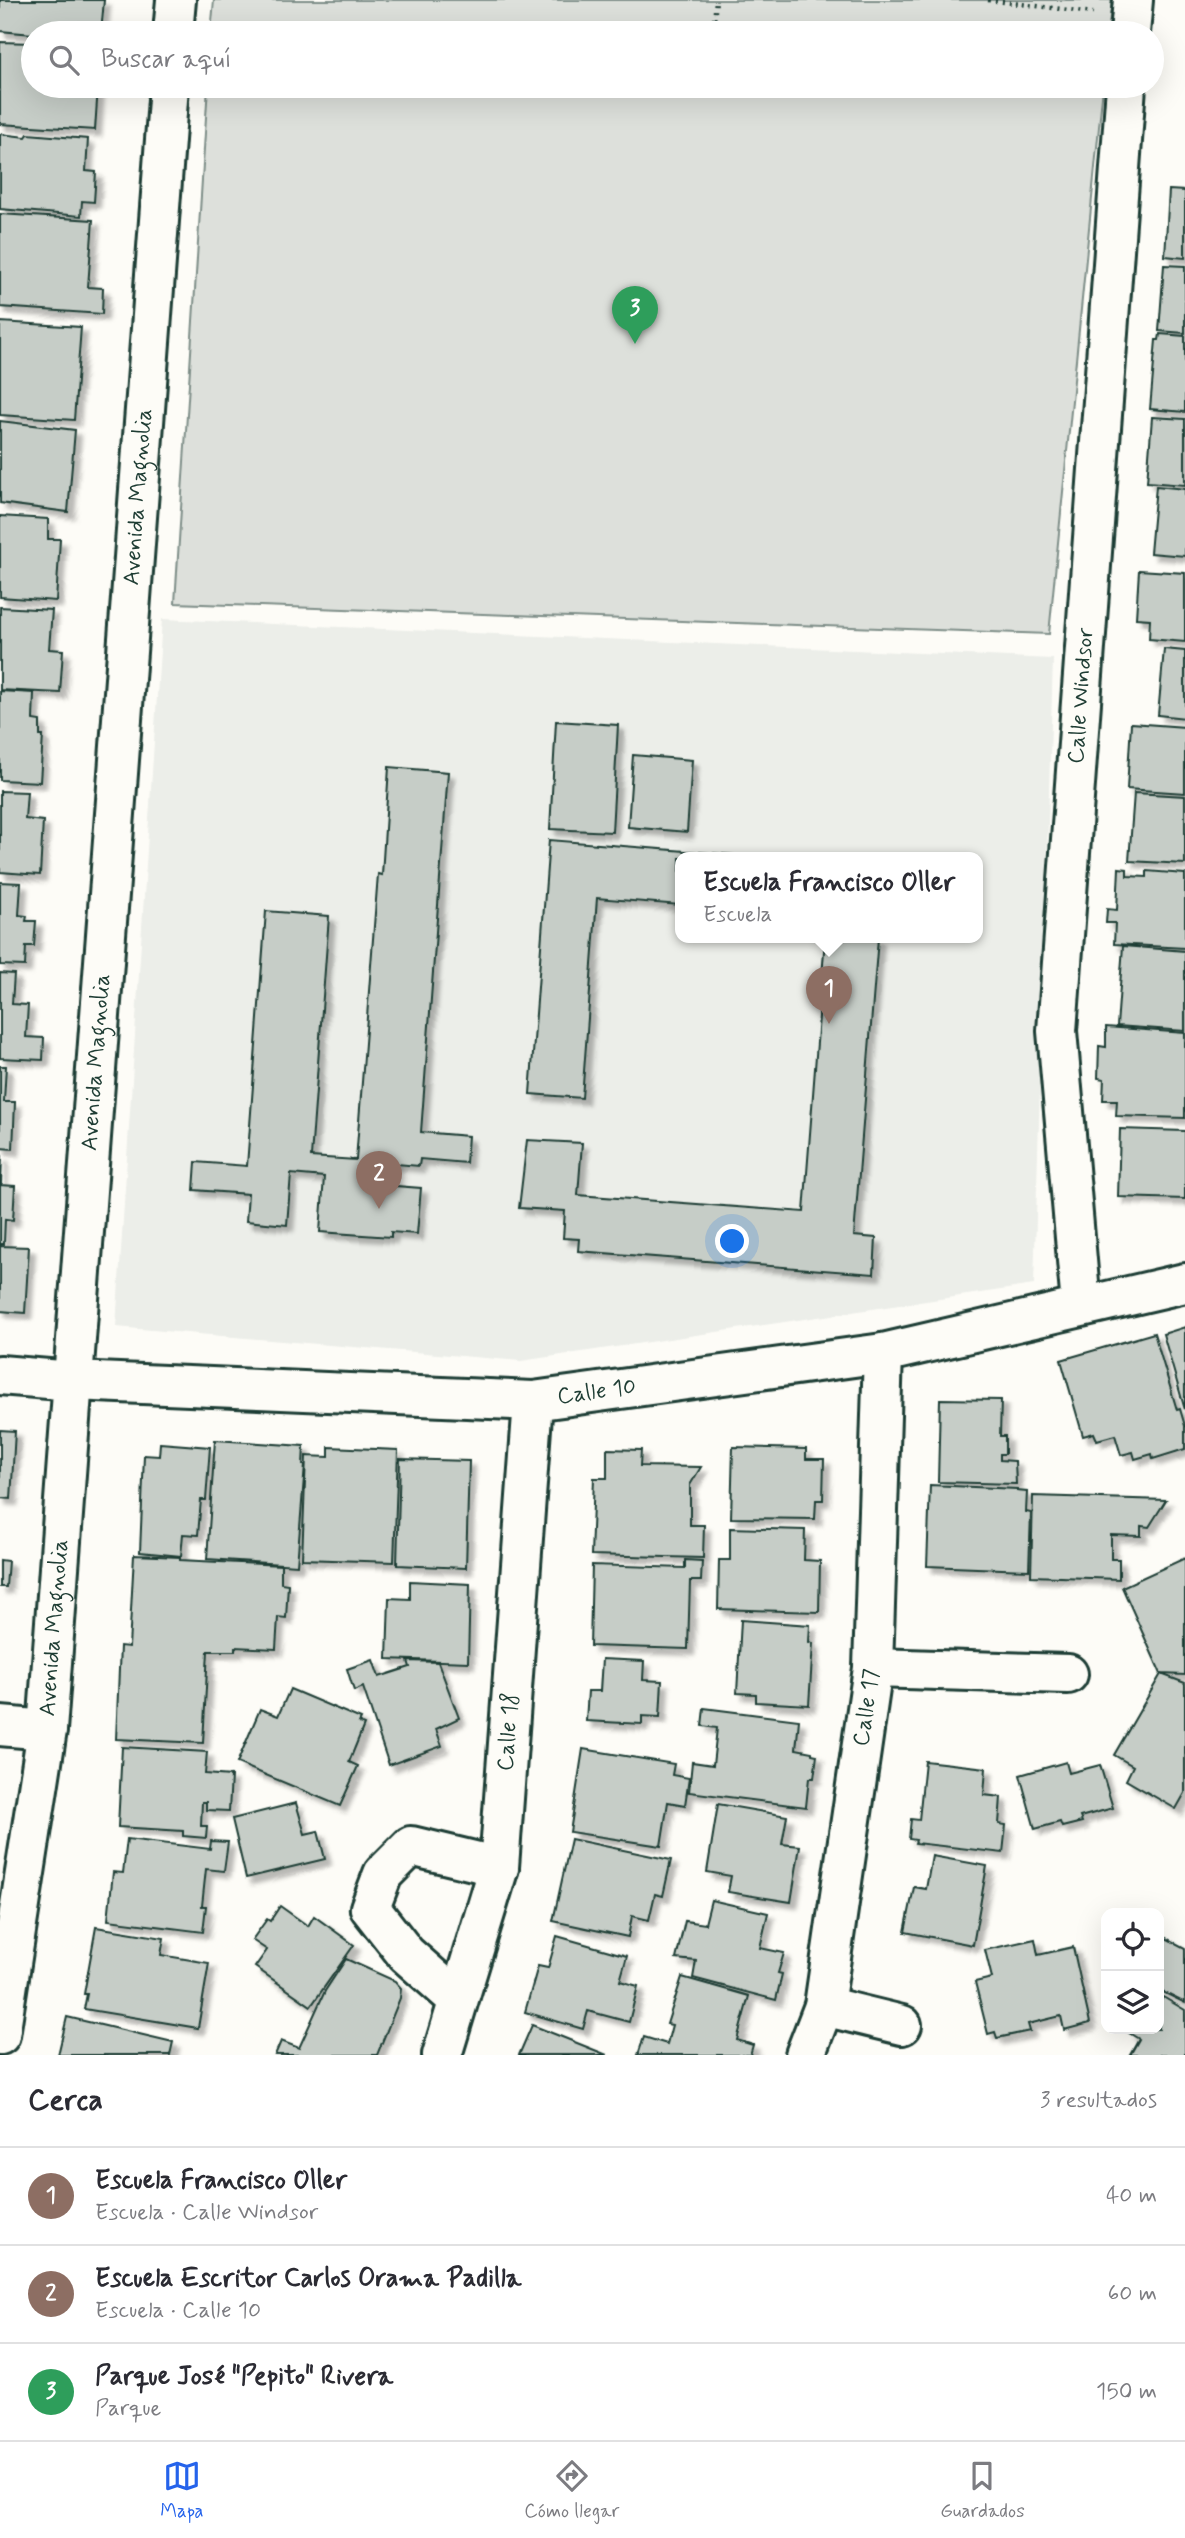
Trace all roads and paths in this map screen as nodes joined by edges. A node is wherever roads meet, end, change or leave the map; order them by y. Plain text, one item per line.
1 (176, 0) edge
2 (716, 0) edge
3 (988, 0) edge
4 (1132, 17) edge
5 (174, 21) edge
6 (714, 21) edge
7 (168, 98) edge
8 (1125, 98) edge
9 (1185, 1283) edge
10 (1082, 1306) junction
11 (883, 1353) junction
12 (0, 1375) edge
13 (73, 1381) junction
14 (533, 1401) junction
15 (873, 1668) junction
16 (1068, 1674) dead end
17 (0, 1726) edge
18 (47, 1730) junction
19 (499, 1867) junction
20 (458, 2000) junction
21 (824, 2006) junction
22 (902, 2025) dead end
23 (0, 2035) edge
24 (442, 2055) edge
25 (805, 2055) edge

1 - 5 street
2 - 6 path
3 - 4 path
7 - 13 street, Avenida Magnolia
8 - 10 street, Calle Windsor
9 - 10 street, Calle 10
10 - 11 street, Calle 10
11 - 14 street, Calle 10
11 - 15 street, Calle 17
12 - 13 street, Calle 10
13 - 14 street, Calle 10
13 - 18 street, Avenida Magnolia
14 - 19 street, Calle 18
15 - 16 street
15 - 21 street, Calle 17
17 - 18 street
18 - 23 street, Avenida Magnolia
19 - 20 street, Calle 18
19 - 20 street
20 - 24 street, Calle 18
21 - 22 street
21 - 25 street, Calle 17

